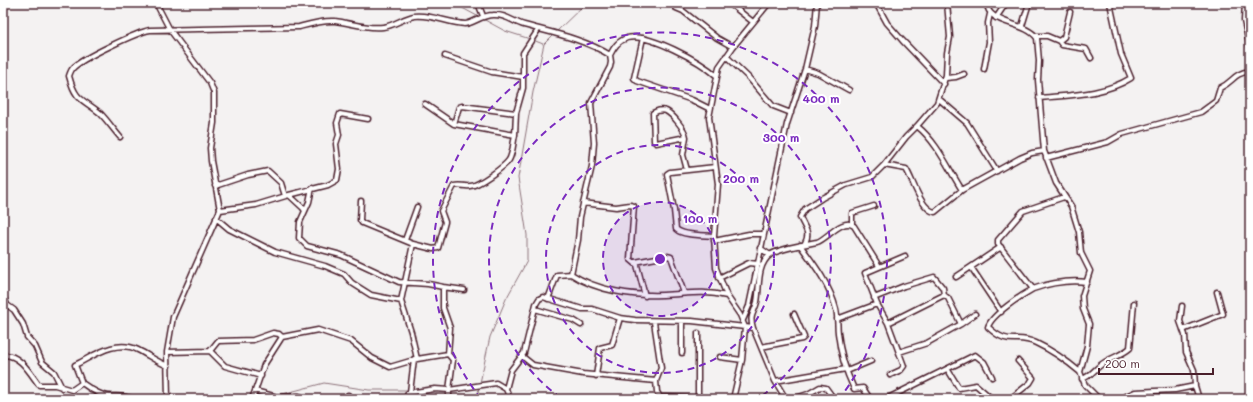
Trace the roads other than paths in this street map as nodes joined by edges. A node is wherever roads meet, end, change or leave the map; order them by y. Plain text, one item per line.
1 (156, 3) edge
2 (478, 3) edge
3 (729, 3) edge
4 (769, 3) edge
5 (779, 3) edge
6 (798, 3) edge
7 (817, 3) edge
8 (876, 3) edge
9 (947, 3) edge
10 (987, 3) edge
11 (1006, 3) edge
12 (1029, 3) edge
13 (1110, 3) edge
14 (1245, 3) edge
15 (676, 8) dead end
16 (1070, 12) dead end
17 (990, 14) junction
18 (483, 16) junction
19 (996, 18) junction
20 (753, 22) junction
21 (1022, 26) junction
22 (170, 30) junction
23 (538, 30) junction
24 (1036, 36) junction
25 (643, 38) junction
26 (1059, 41) junction
27 (733, 47) junction
28 (1250, 48) edge
29 (610, 55) junction
30 (445, 56) dead end
31 (726, 56) junction
32 (1091, 58) dead end
33 (984, 69) dead end
34 (805, 70) junction
35 (1250, 71) edge
36 (964, 74) dead end
37 (717, 76) junction
38 (523, 77) junction
39 (946, 78) junction
40 (944, 84) junction
41 (849, 90) dead end
42 (1039, 98) junction
43 (939, 99) junction
44 (425, 104) dead end
45 (710, 109) junction
46 (516, 113) junction
47 (791, 113) junction
48 (368, 119) dead end
49 (454, 124) junction
50 (917, 126) junction
51 (515, 135) junction
52 (120, 137) dead end
53 (686, 137) junction
54 (1044, 151) junction
55 (1046, 158) junction
56 (884, 165) junction
57 (715, 167) junction
58 (687, 170) junction
59 (996, 171) junction
60 (215, 186) junction
61 (312, 188) junction
62 (962, 190) junction
63 (287, 196) junction
64 (1064, 197) junction
65 (361, 201) dead end
66 (583, 203) junction
67 (874, 206) dead end
68 (417, 207) dead end
69 (220, 210) junction
70 (305, 212) junction
71 (216, 218) junction
72 (852, 224) junction
73 (763, 234) junction
74 (714, 238) junction
75 (404, 240) junction
76 (805, 243) junction
77 (413, 244) junction
78 (800, 245) junction
79 (1001, 247) junction
80 (760, 248) junction
81 (770, 255) junction
82 (905, 256) dead end
83 (635, 262) junction
84 (758, 263) junction
85 (763, 266) junction
86 (878, 266) junction
87 (971, 267) junction
88 (571, 274) junction
89 (956, 277) dead end
90 (719, 278) junction
91 (1087, 282) junction
92 (404, 283) junction
93 (443, 287) junction
94 (1033, 289) junction
95 (464, 290) dead end
96 (1217, 292) dead end
97 (684, 293) junction
98 (944, 295) junction
99 (3, 296) edge
100 (645, 296) junction
101 (727, 296) junction
102 (548, 298) junction
103 (874, 298) junction
104 (401, 301) junction
105 (1134, 303) dead end
106 (877, 304) junction
107 (1182, 306) dead end
108 (535, 309) junction
109 (1001, 312) junction
110 (794, 314) dead end
111 (975, 314) dead end
112 (620, 318) junction
113 (837, 319) junction
114 (743, 320) junction
115 (682, 321) junction
116 (654, 322) junction
117 (888, 323) junction
118 (960, 324) junction
119 (581, 325) dead end
120 (745, 327) junction
121 (753, 328) junction
122 (1183, 330) junction
123 (698, 333) dead end
124 (282, 337) junction
125 (761, 347) junction
126 (210, 351) junction
127 (167, 352) junction
128 (899, 352) junction
129 (682, 353) dead end
130 (448, 354) junction
131 (3, 355) edge
132 (522, 357) junction
133 (720, 357) dead end
134 (415, 359) junction
135 (742, 360) junction
136 (871, 361) dead end
137 (1018, 361) dead end
138 (168, 366) junction
139 (847, 370) junction
140 (948, 370) junction
141 (1080, 372) junction
142 (890, 375) dead end
143 (261, 376) junction
144 (596, 376) junction
145 (992, 377) dead end
146 (1082, 379) junction
147 (656, 381) junction
148 (775, 381) junction
149 (82, 383) junction
150 (1195, 386) junction
151 (62, 388) junction
152 (506, 389) junction
153 (449, 390) junction
154 (255, 391) junction
155 (410, 392) junction
156 (698, 398) junction
157 (133, 399) edge
158 (168, 399) edge
159 (252, 399) edge
160 (308, 399) edge
161 (406, 399) edge
162 (449, 399) edge
163 (510, 399) edge
164 (714, 399) edge
165 (733, 399) edge
166 (786, 399) edge
167 (793, 399) edge
168 (834, 399) edge
169 (870, 399) edge
170 (886, 399) edge
171 (992, 399) edge
172 (1010, 399) edge
173 (1099, 399) edge
174 (1120, 399) edge
175 (1199, 399) edge

1 - 22 street
2 - 18 street
3 - 20 street
4 - 20 street
5 - 6 street
7 - 34 street
8 - 40 street
9 - 39 street
10 - 17 street
11 - 19 street
12 - 21 street
13 - 42 street
14 - 28 street
15 - 27 street
16 - 26 street
17 - 19 street
17 - 33 street
18 - 22 street
18 - 23 street
19 - 21 street
20 - 27 street
21 - 24 street
22 - 52 street
22 - 60 street
23 - 29 street
23 - 38 street
24 - 26 street
24 - 42 street
25 - 29 street
25 - 37 street
25 - 45 street
26 - 32 street
27 - 31 street
29 - 66 street
30 - 38 street
31 - 37 street
31 - 47 street
34 - 41 street
34 - 47 street
35 - 55 street
36 - 39 street
37 - 45 street
38 - 46 street
39 - 40 street
40 - 43 street
42 - 54 street
43 - 50 street
43 - 59 street
44 - 49 street
45 - 57 street
46 - 49 street
46 - 51 street
47 - 73 street
48 - 61 street
49 - 51 street
50 - 56 street
50 - 62 street
51 - 77 street
53 - 53 street
53 - 58 street
54 - 55 street
54 - 59 street
55 - 64 street
56 - 62 street
56 - 76 street
57 - 58 street
57 - 74 street
58 - 74 street
59 - 62 street
60 - 63 street
60 - 69 street
61 - 63 street
61 - 70 street
63 - 69 street
63 - 70 street
64 - 79 street
64 - 91 street
65 - 75 street
66 - 83 street
66 - 88 street
67 - 72 street
68 - 75 street
69 - 71 street
70 - 92 street
71 - 104 street
71 - 127 street
72 - 76 street
72 - 86 street
73 - 74 street
73 - 80 street
74 - 90 street
75 - 77 street
76 - 78 street
77 - 92 street
78 - 81 street
78 - 113 street
79 - 87 street
79 - 94 street
80 - 81 street
80 - 84 street
81 - 85 street
82 - 86 street
83 - 97 street
83 - 100 street
84 - 85 street
84 - 90 street
84 - 114 street
85 - 121 street
86 - 103 street
87 - 89 street
87 - 109 street
88 - 100 street
88 - 102 street
90 - 101 street
91 - 94 street
91 - 141 street
92 - 93 street
92 - 104 street
93 - 95 street
93 - 130 street
94 - 109 street
96 - 122 street
97 - 100 street
97 - 101 street
98 - 103 street
98 - 117 street
98 - 118 street
99 - 151 street
101 - 114 street
102 - 108 street
102 - 112 street
103 - 106 street
104 - 134 street
105 - 146 street
106 - 113 street
106 - 117 street
107 - 122 street
108 - 119 street
108 - 132 street
109 - 141 street
110 - 125 street
111 - 118 street
112 - 116 street
112 - 144 street
113 - 139 street
114 - 120 street
115 - 116 street
115 - 120 street
115 - 129 street
116 - 147 street
117 - 128 street
118 - 128 street
120 - 121 street
120 - 135 street
121 - 125 street
122 - 150 street
123 - 156 street
124 - 126 street
124 - 134 street
124 - 143 street
125 - 148 street
126 - 127 street
126 - 143 street
127 - 138 street
128 - 142 street
130 - 134 street
130 - 153 street
131 - 151 street
132 - 144 street
132 - 152 street
133 - 135 street
134 - 155 street
135 - 165 street
136 - 139 street
137 - 172 street
138 - 149 street
138 - 158 street
139 - 148 street
139 - 169 street
140 - 145 street
140 - 170 street
140 - 171 street
141 - 146 street
143 - 154 street
144 - 147 street
146 - 173 street
147 - 156 street
148 - 166 street
149 - 151 street
149 - 157 street
150 - 174 street
150 - 175 street
152 - 153 street
152 - 163 street
153 - 155 street
153 - 162 street
154 - 159 street
154 - 160 street
155 - 161 street
156 - 164 street
167 - 168 street

